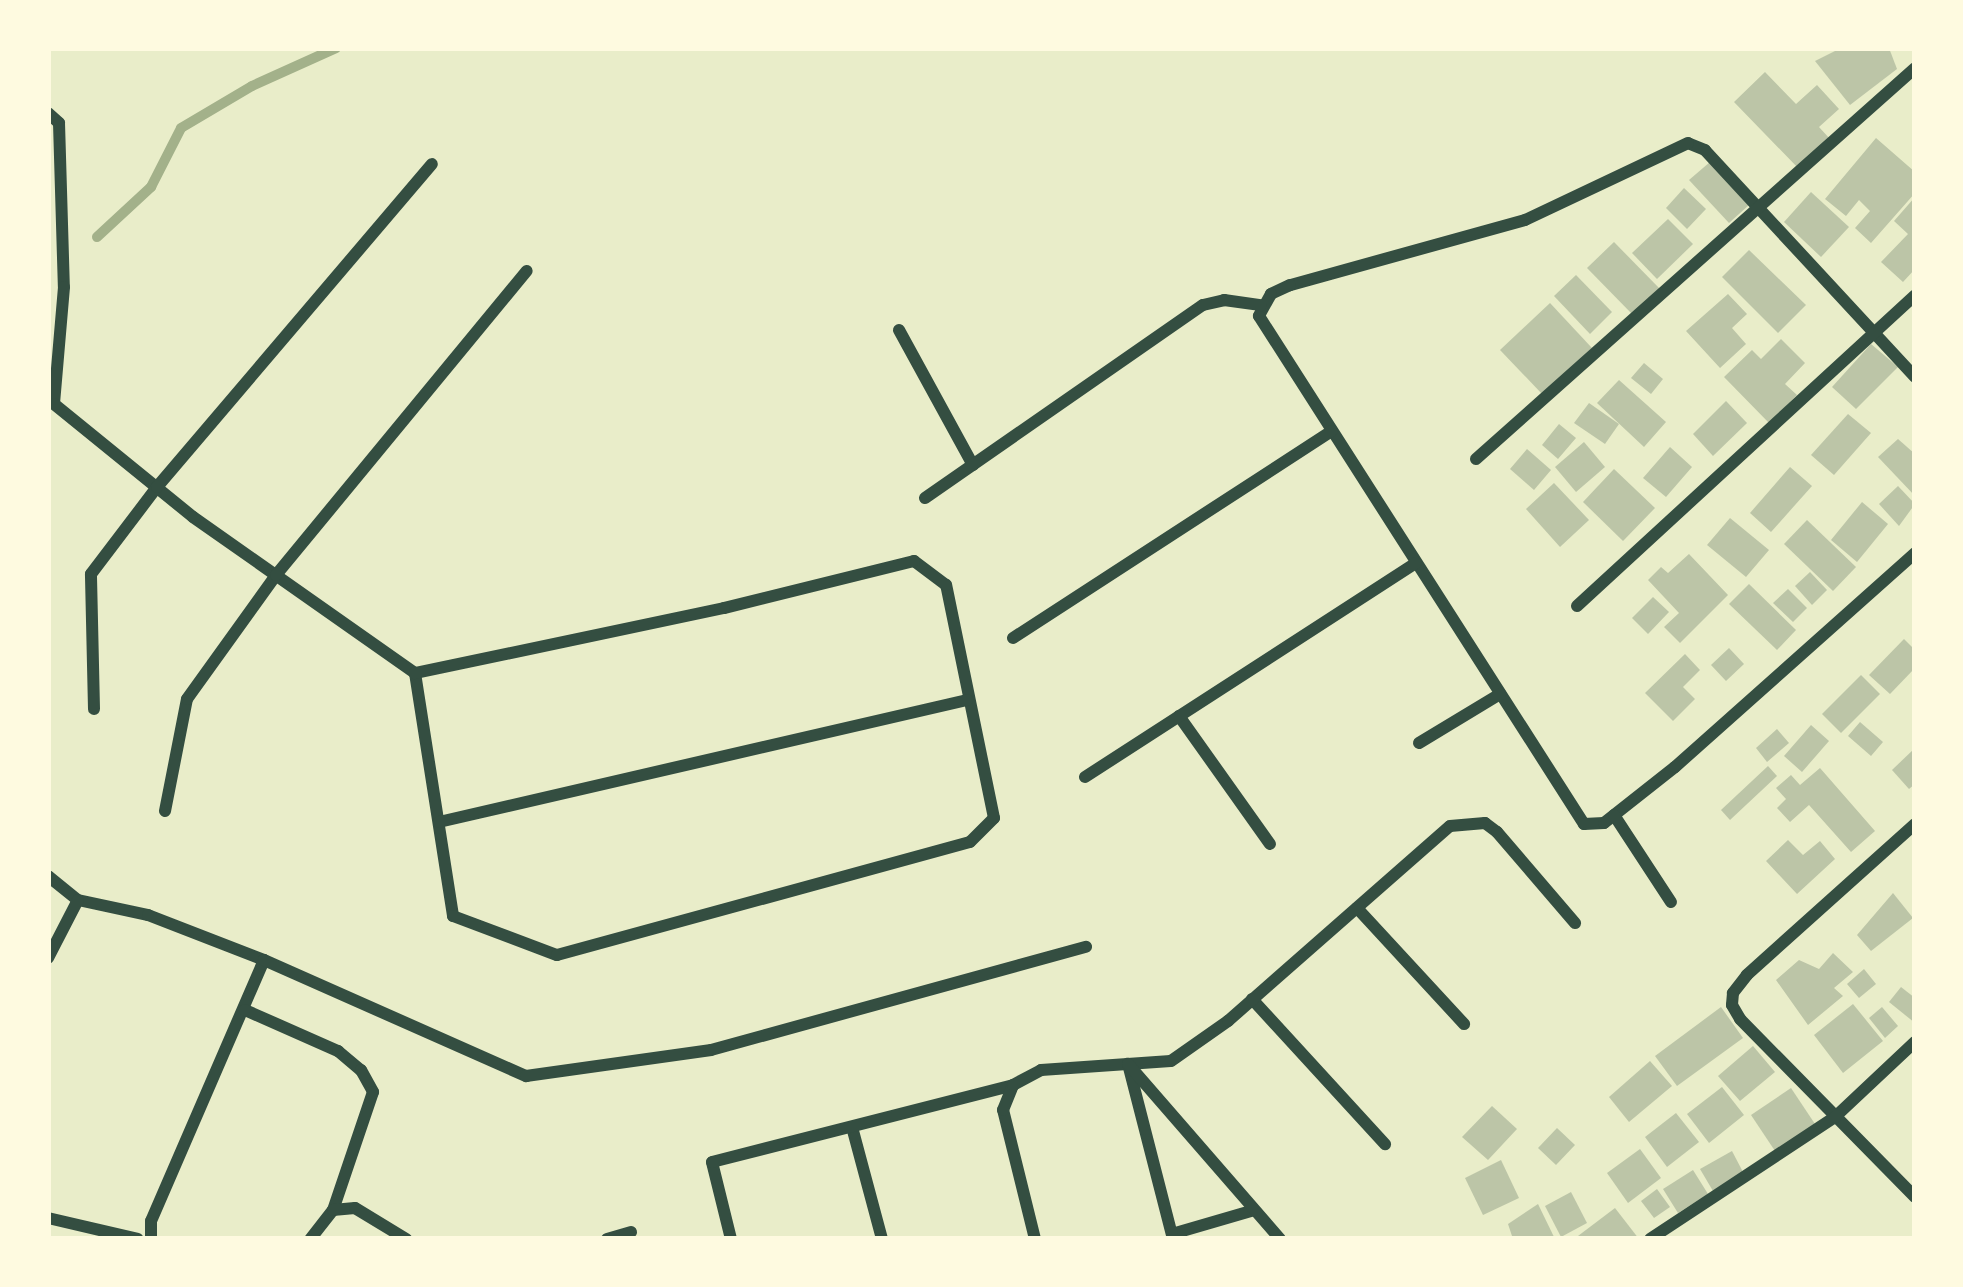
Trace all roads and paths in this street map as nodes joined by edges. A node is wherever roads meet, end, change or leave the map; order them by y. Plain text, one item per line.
1 (1915, 68) edge
2 (48, 112) edge
3 (432, 164) dead end
4 (1758, 207) junction
5 (527, 271) dead end
6 (1915, 295) edge
7 (1261, 305) junction
8 (899, 330) dead end
9 (1874, 332) junction
10 (1915, 376) edge
11 (1332, 431) junction
12 (1476, 459) dead end
13 (973, 465) junction
14 (157, 487) junction
15 (925, 498) dead end
16 (1915, 554) edge
17 (1416, 563) junction
18 (276, 575) junction
19 (1577, 606) dead end
20 (1013, 638) dead end
21 (415, 673) junction
22 (1500, 694) junction
23 (967, 700) junction
24 (94, 709) dead end
25 (1179, 716) junction
26 (1419, 742) dead end
27 (1085, 777) dead end
28 (165, 812) dead end
29 (1614, 815) junction
30 (439, 822) junction
31 (1915, 824) edge
32 (1270, 844) dead end
33 (48, 876) edge
34 (78, 900) junction
35 (1670, 902) dead end
36 (1357, 908) junction
37 (1575, 923) dead end
38 (1086, 947) dead end
39 (48, 958) edge
40 (264, 960) junction
41 (1252, 999) junction
42 (245, 1010) junction
43 (1464, 1024) dead end
44 (1915, 1042) edge
45 (1128, 1064) junction
46 (1013, 1085) junction
47 (1835, 1117) junction
48 (852, 1126) junction
49 (1384, 1144) dead end
50 (1915, 1197) edge
51 (333, 1210) junction
52 (1254, 1210) junction
53 (48, 1218) edge
54 (631, 1232) dead end
55 (1172, 1236) edge
56 (139, 1239) edge
57 (151, 1239) edge
58 (310, 1239) edge
59 (406, 1239) edge
60 (608, 1239) edge
61 (731, 1239) edge
62 (882, 1239) edge
63 (1035, 1239) edge
64 (1280, 1239) edge
65 (1650, 1239) edge

1 - 4 street
2 - 14 street
3 - 14 street
4 - 7 street
4 - 9 street
4 - 12 street
5 - 18 street
6 - 9 street
7 - 11 street
7 - 13 street
8 - 13 street
9 - 10 street
9 - 19 street
11 - 17 street
11 - 20 street
13 - 15 street
14 - 18 street
14 - 24 street
16 - 29 street
17 - 22 street
17 - 25 street
18 - 21 street
18 - 28 street
21 - 23 street
21 - 30 street
22 - 26 street
22 - 29 street
23 - 30 street
23 - 30 street
25 - 27 street
25 - 32 street
29 - 35 street
31 - 47 street
33 - 34 street
34 - 39 street
34 - 40 street
36 - 37 street
36 - 41 street
36 - 43 street
38 - 40 street
40 - 42 street
41 - 45 street
41 - 49 street
42 - 51 street
42 - 57 street
44 - 47 street
45 - 46 street
45 - 52 street
45 - 55 street
46 - 48 street
46 - 63 street
47 - 50 street
47 - 65 street
48 - 61 street
48 - 62 street
51 - 58 street
51 - 59 street
52 - 55 street
52 - 64 street
53 - 56 street
54 - 60 street

